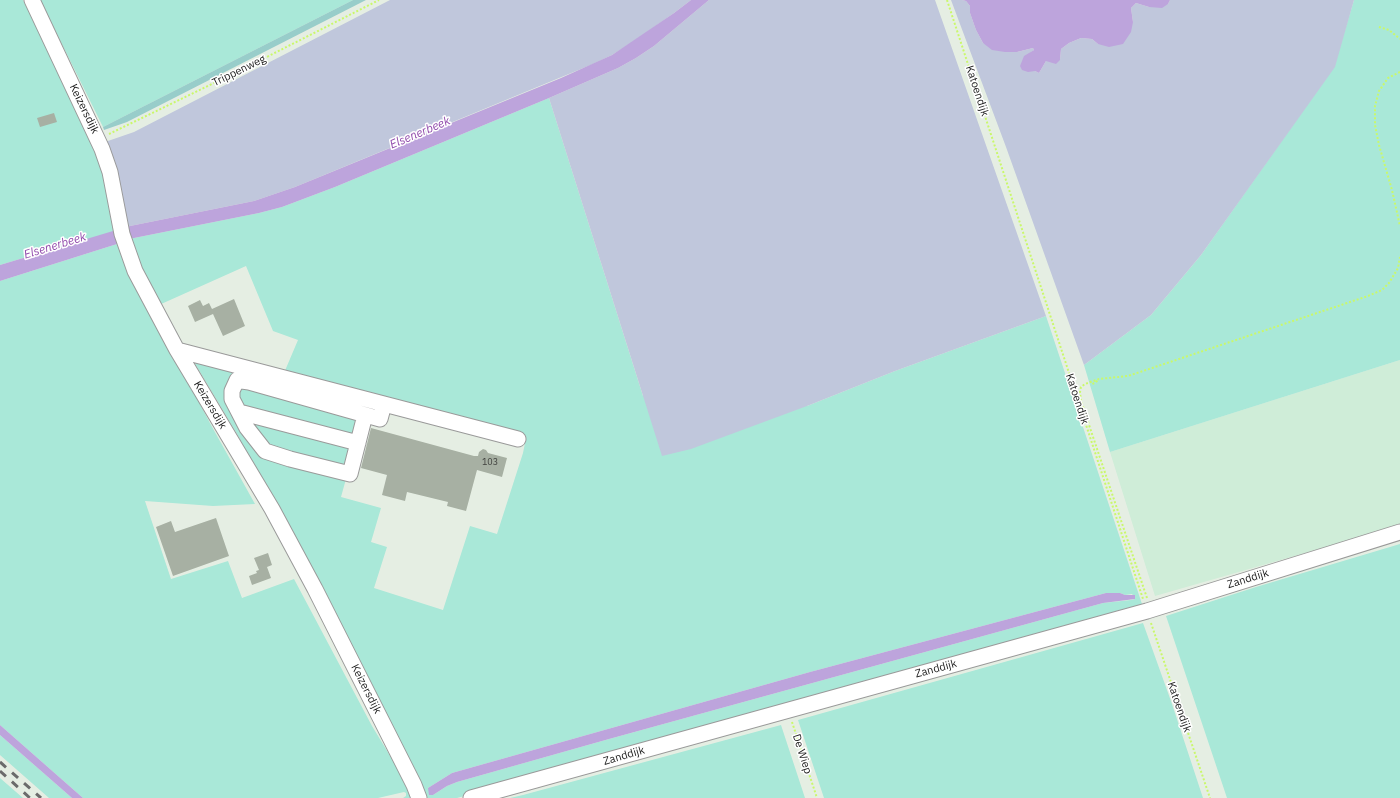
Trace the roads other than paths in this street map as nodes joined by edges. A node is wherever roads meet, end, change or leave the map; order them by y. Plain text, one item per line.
1 (32, 0) edge
2 (177, 350) junction
3 (384, 404) junction
4 (240, 414) junction
5 (365, 415) junction
6 (518, 439) dead end
7 (358, 443) junction
8 (1400, 532) edge
9 (419, 798) edge
10 (471, 798) edge

1 - 2 street, Keizersdijk
2 - 3 street
2 - 9 street, Keizersdijk
3 - 5 street
3 - 6 street
4 - 5 street
4 - 7 street
4 - 7 street
5 - 7 street
8 - 10 street, Zanddijk

